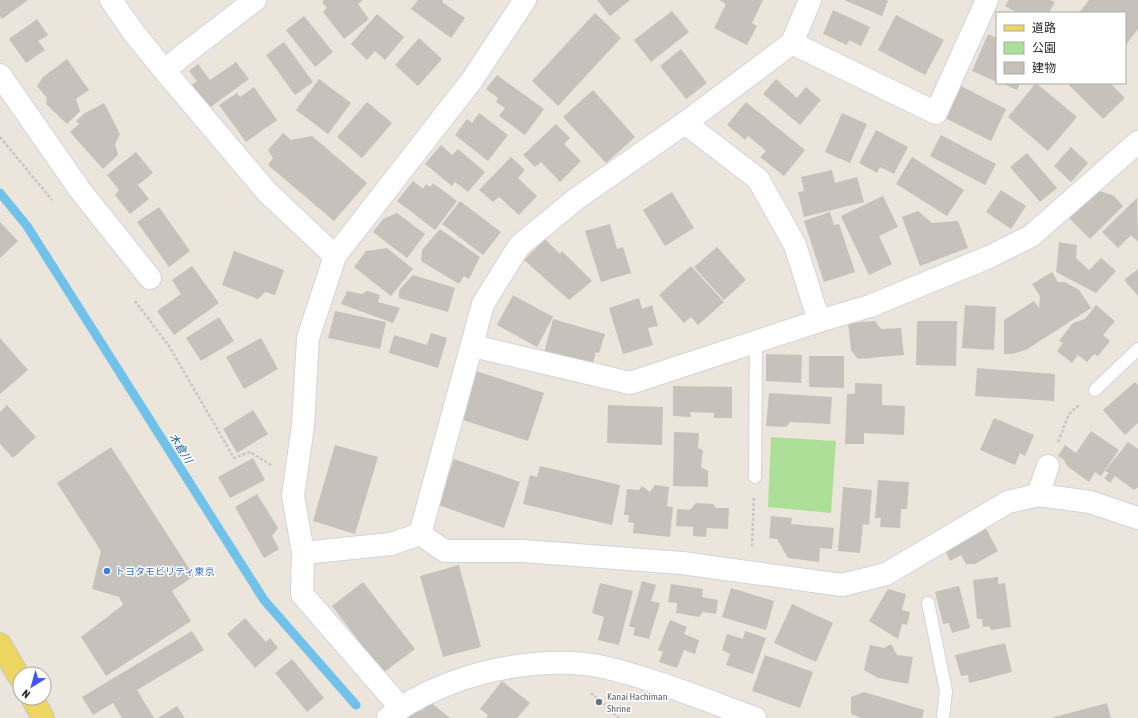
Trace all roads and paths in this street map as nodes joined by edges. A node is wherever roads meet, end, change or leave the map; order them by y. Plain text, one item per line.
1 (111, 0) edge
2 (254, 0) edge
3 (525, 0) edge
4 (810, 0) edge
5 (987, 0) edge
6 (792, 43) junction
7 (164, 70) junction
8 (0, 75) edge
9 (685, 123) junction
10 (0, 137) edge
11 (1138, 142) edge
12 (54, 202) dead end
13 (335, 256) junction
14 (150, 278) dead end
15 (131, 296) dead end
16 (819, 321) junction
17 (756, 342) junction
18 (473, 346) junction
19 (1138, 349) edge
20 (1095, 390) joint
21 (1048, 466) joint
22 (755, 477) joint
23 (295, 480) junction
24 (1038, 495) junction
25 (1138, 518) edge
26 (420, 534) junction
27 (303, 553) junction
28 (752, 572) junction
29 (928, 603) dead end
30 (0, 644) edge
31 (13, 666) edge
32 (36, 706) edge
33 (394, 713) edge
34 (43, 718) edge
35 (755, 718) edge
36 (943, 718) edge

1 - 7 street
2 - 7 street
3 - 13 street
4 - 6 street
5 - 6 street
6 - 9 street
7 - 13 street
8 - 14 street
9 - 16 street
9 - 18 street
10 - 12 path
11 - 16 street
13 - 23 street
15 - 23 path
16 - 17 street
17 - 18 street
17 - 22 lane
18 - 26 street
19 - 20 lane
20 - 21 path
21 - 24 street
22 - 28 path
23 - 27 street
24 - 25 street
24 - 28 street
26 - 27 street
26 - 28 street
27 - 33 street
29 - 36 lane
30 - 31 main road
32 - 34 main road
33 - 35 street

